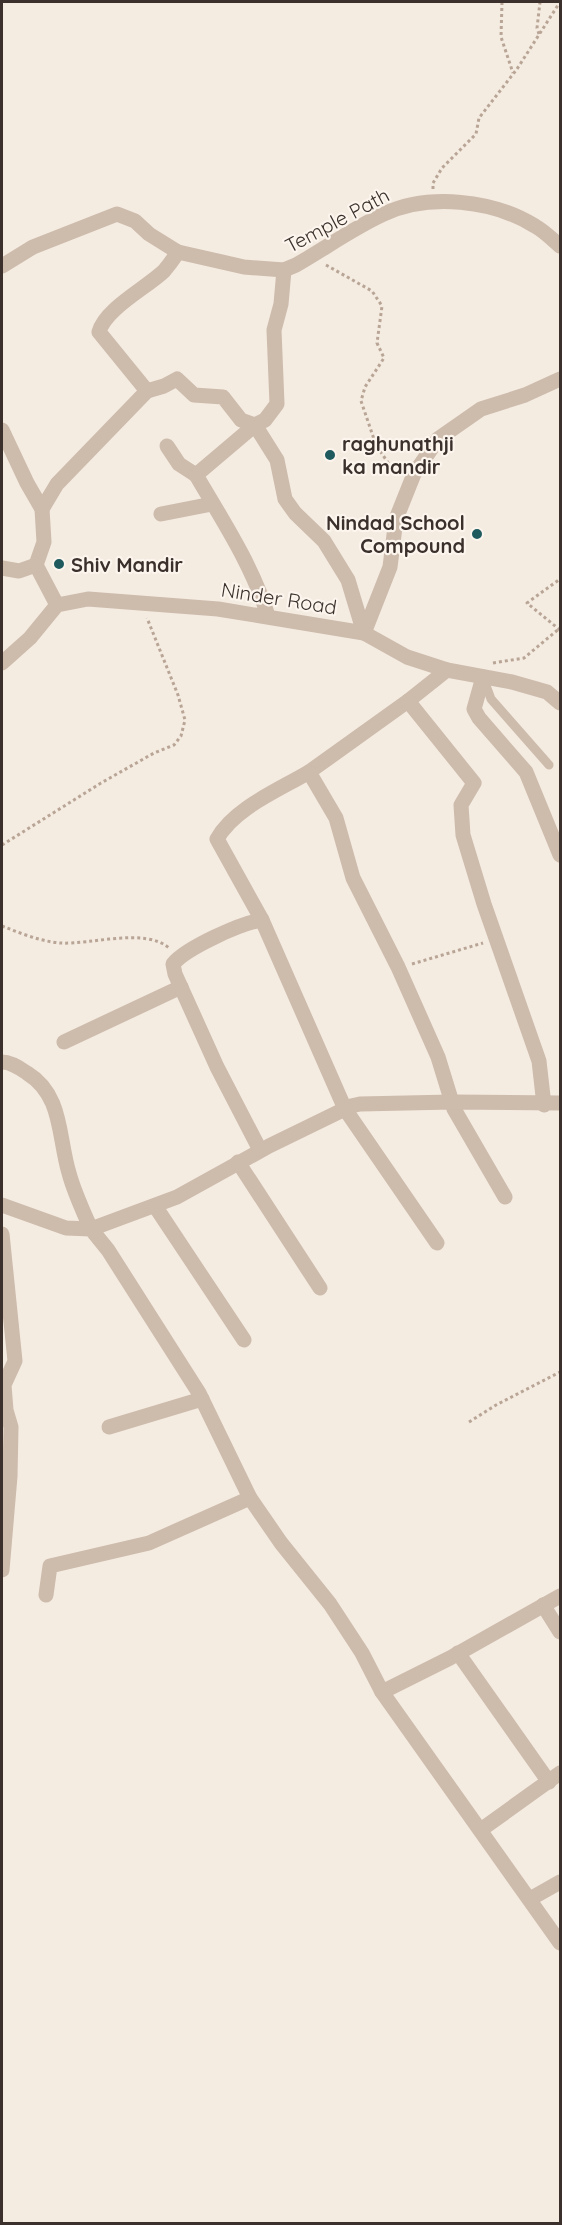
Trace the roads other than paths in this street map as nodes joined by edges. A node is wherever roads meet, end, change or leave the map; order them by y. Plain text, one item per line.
1 (561, 246) edge
2 (178, 252) junction
3 (2, 266) edge
4 (284, 270) junction
5 (561, 378) edge
6 (147, 391) junction
7 (255, 425) junction
8 (2, 430) edge
9 (167, 446) dead end
10 (196, 475) junction
11 (212, 504) junction
12 (42, 509) junction
13 (161, 514) dead end
14 (36, 565) junction
15 (2, 568) edge
16 (57, 605) junction
17 (268, 616) junction
18 (364, 633) junction
19 (2, 663) edge
20 (447, 670) junction
21 (483, 677) junction
22 (408, 701) junction
23 (561, 702) edge
24 (549, 765) dead end
25 (309, 772) junction
26 (561, 855) edge
27 (262, 920) junction
28 (181, 987) junction
29 (64, 1042) dead end
30 (2, 1062) edge
31 (452, 1102) junction
32 (561, 1103) edge
33 (544, 1104) junction
34 (345, 1109) junction
35 (260, 1150) junction
36 (238, 1162) junction
37 (505, 1197) dead end
38 (2, 1204) edge
39 (155, 1206) junction
40 (91, 1229) junction
41 (2, 1234) edge
42 (437, 1243) dead end
43 (320, 1288) dead end
44 (244, 1340) dead end
45 (202, 1399) junction
46 (109, 1427) dead end
47 (250, 1498) junction
48 (2, 1570) edge
49 (46, 1595) dead end
50 (561, 1596) edge
51 (543, 1605) junction
52 (561, 1632) edge
53 (459, 1653) junction
54 (382, 1692) junction
55 (555, 1778) edge
56 (482, 1829) junction
57 (561, 1882) edge
58 (530, 1899) junction
59 (561, 1943) edge

1 - 4 street, Temple Path
2 - 3 street, Temple Path
2 - 4 street, Temple Path
2 - 6 street
4 - 7 street
5 - 18 street
6 - 7 street
6 - 12 street
7 - 10 street
7 - 18 street
8 - 12 street
9 - 10 street
10 - 11 street
11 - 13 street
11 - 17 street
12 - 14 street
14 - 15 street
14 - 16 street
16 - 17 street, Ninder Road
16 - 19 street
17 - 18 street, Ninder Road
18 - 20 street, Ninder Road
20 - 21 street, Ninder Road
20 - 22 street
21 - 23 street, Ninder Road
21 - 24 lane
21 - 26 street
22 - 25 street
22 - 33 street
25 - 27 street
25 - 31 street
27 - 28 street
27 - 34 street
28 - 29 street
28 - 35 street
30 - 40 street
31 - 33 street
31 - 34 street
31 - 37 street
32 - 33 street
34 - 35 street
34 - 42 street
35 - 36 street
36 - 39 street
36 - 43 street
38 - 40 street
39 - 40 street
39 - 44 street
40 - 45 street
41 - 48 street
45 - 46 street
45 - 47 street
47 - 49 street
47 - 54 street
50 - 51 street
51 - 52 street
51 - 53 street
53 - 54 street
53 - 55 street
54 - 56 street
55 - 56 street
56 - 58 street
57 - 58 street
58 - 59 street

